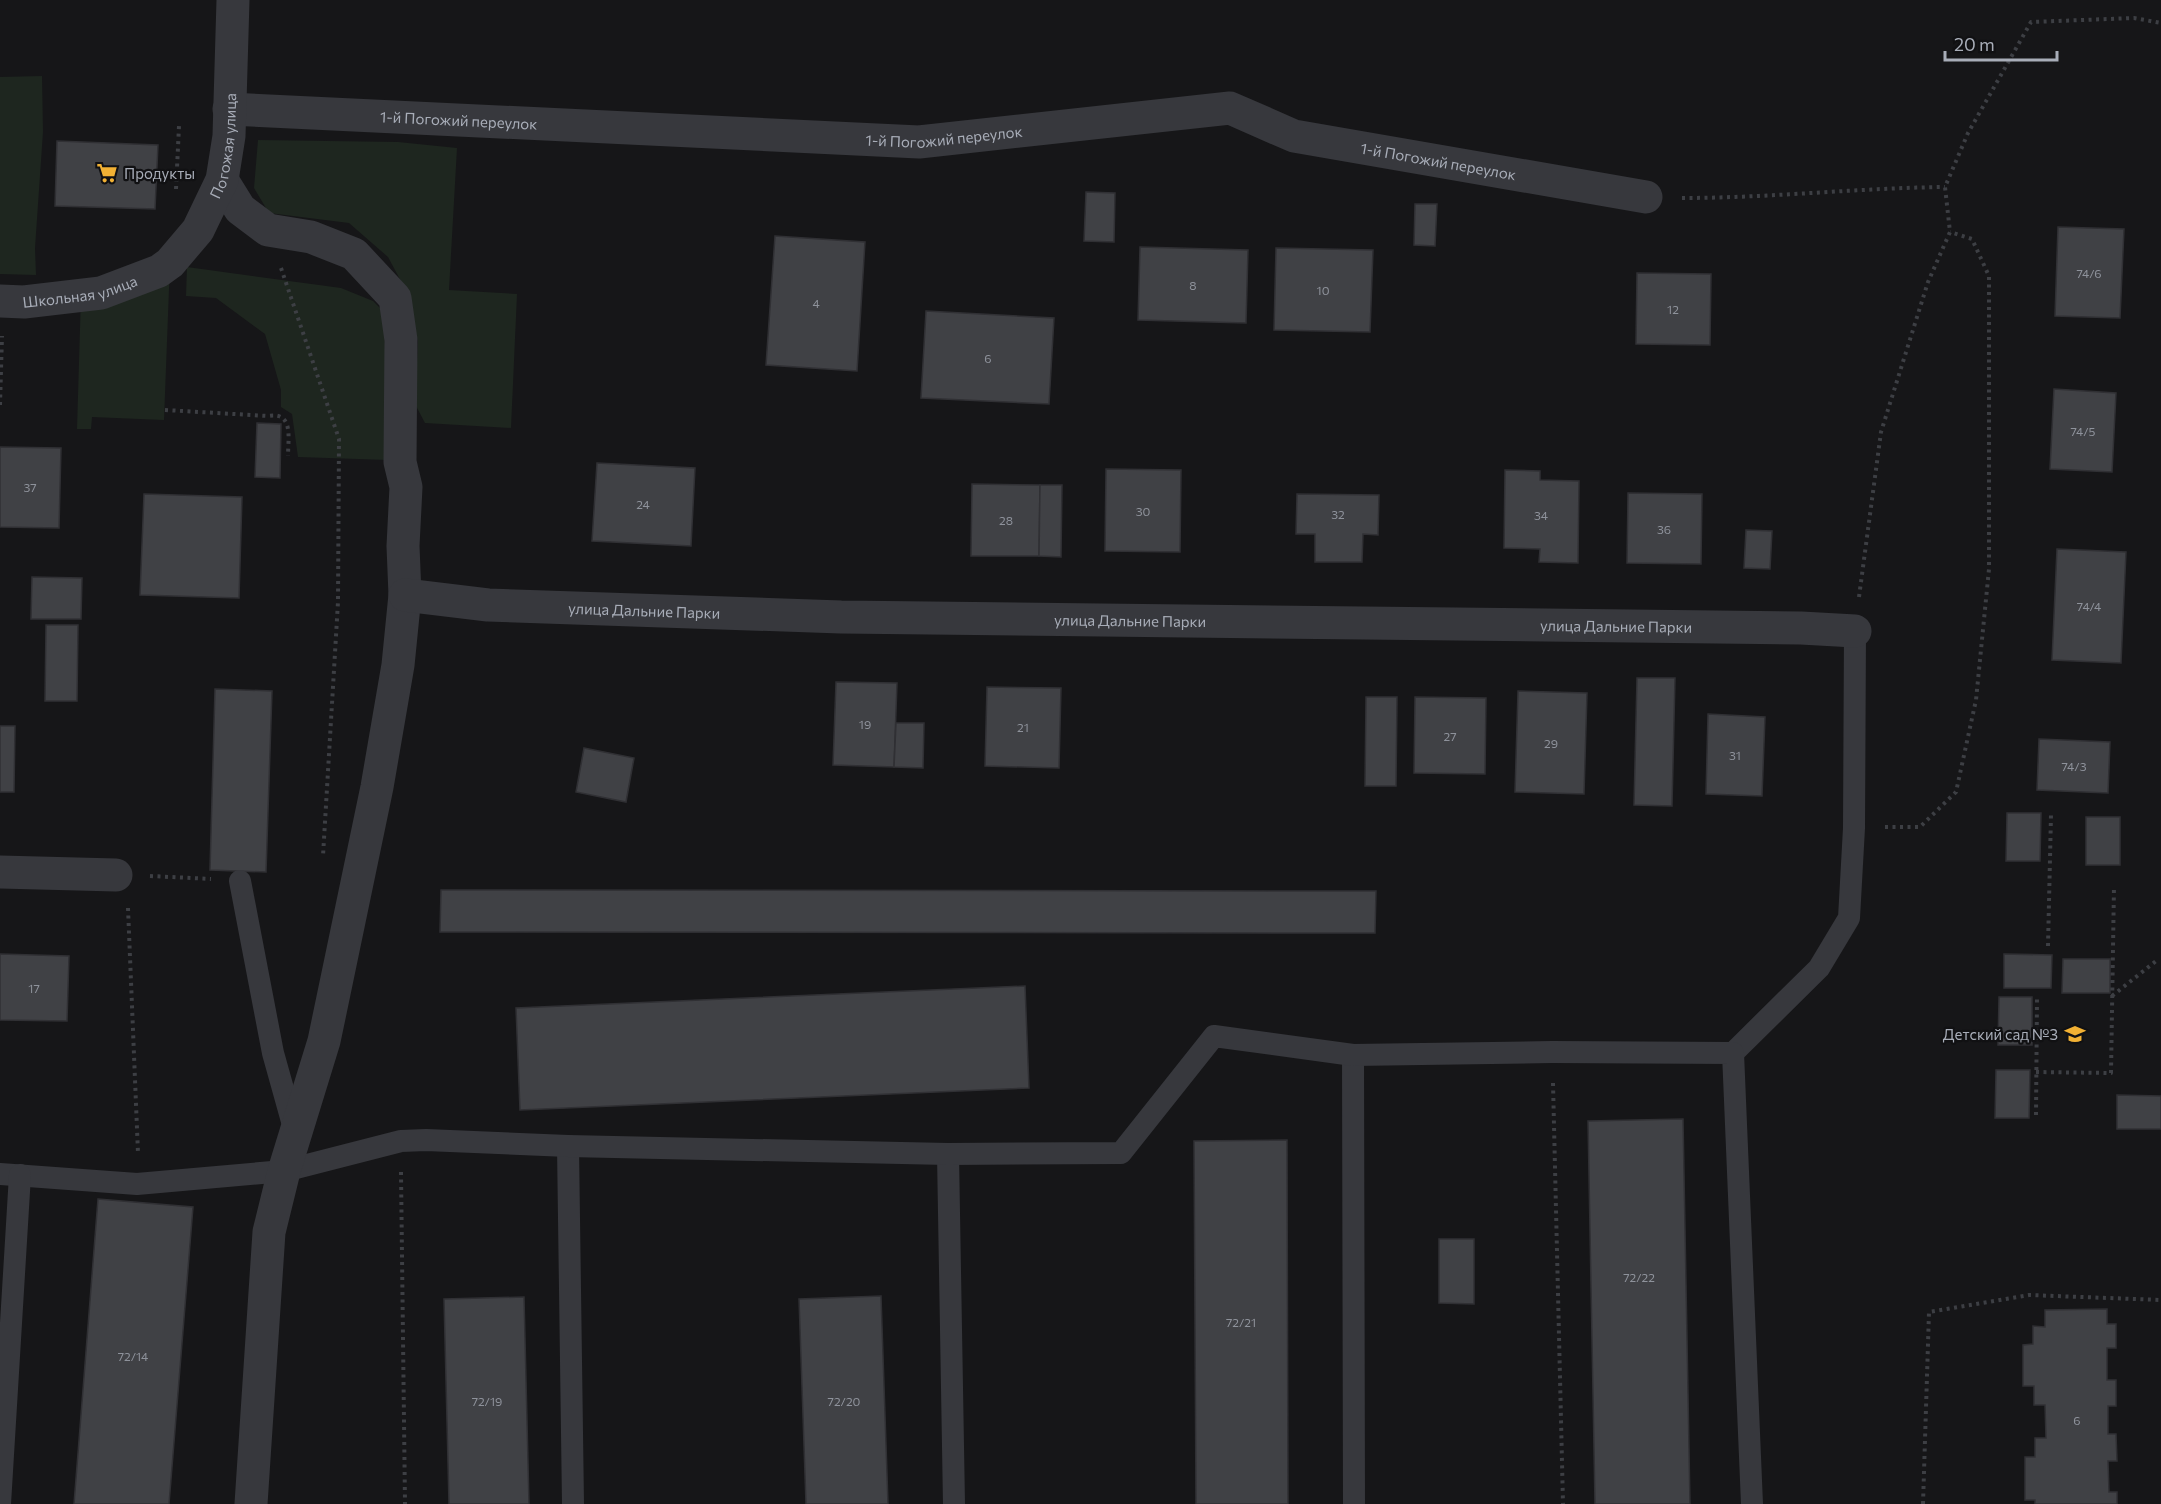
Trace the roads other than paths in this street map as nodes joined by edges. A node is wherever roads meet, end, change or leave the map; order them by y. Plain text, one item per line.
1 (233, 0) edge
2 (229, 109) junction
3 (222, 180) junction
4 (1646, 197) road end
5 (159, 271) joint
6 (2, 301) edge
7 (405, 595) junction
8 (1854, 632) joint
9 (0, 872) edge
10 (240, 881) road end
11 (122, 886) road end
12 (1733, 1053) junction
13 (1353, 1055) junction
14 (295, 1134) junction
15 (567, 1146) junction
16 (948, 1154) junction
17 (284, 1171) junction
18 (10, 1174) edge
19 (4, 1378) edge
20 (0, 1504) edge
21 (251, 1504) edge
22 (573, 1504) edge
23 (954, 1504) edge
24 (1354, 1504) edge
25 (1752, 1504) edge

1 - 2 street, Погожая улица
2 - 3 street, Погожая улица
2 - 4 street, 1-й Погожий переулок
3 - 5 street, Погожая улица
3 - 7 street
5 - 6 street, Школьная улица
7 - 8 street, улица Дальние Парки
7 - 14 street
8 - 12 lane
9 - 11 street
10 - 14 lane
12 - 13 lane
12 - 25 lane
13 - 16 lane
13 - 24 lane
14 - 17 street
15 - 16 lane
15 - 17 lane
15 - 22 lane
16 - 23 lane
17 - 18 lane
17 - 21 street
18 - 19 lane
19 - 20 lane

